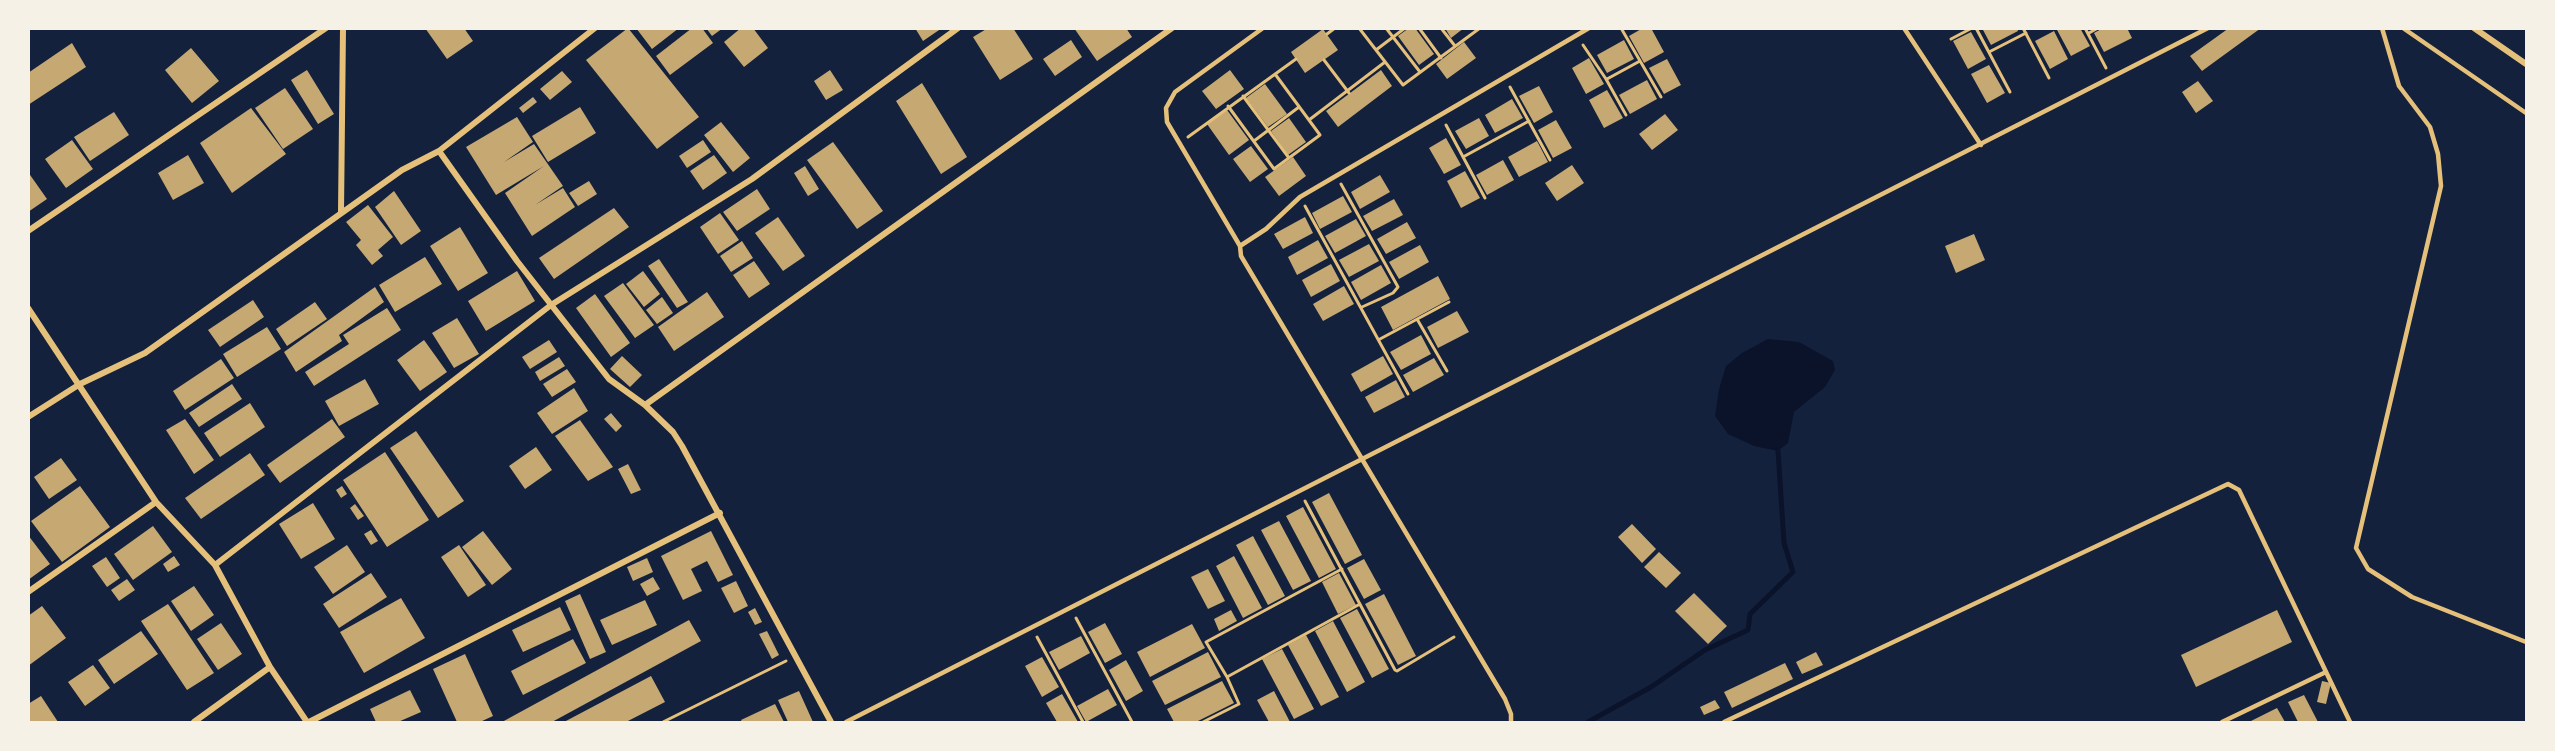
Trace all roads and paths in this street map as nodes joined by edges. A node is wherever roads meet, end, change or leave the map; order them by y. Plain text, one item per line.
1 (326, 28) edge
2 (344, 28) edge
3 (595, 28) edge
4 (958, 28) edge
5 (1172, 28) edge
6 (1263, 28) edge
7 (1335, 28) edge
8 (1359, 28) edge
9 (1386, 28) edge
10 (1406, 28) edge
11 (1419, 28) edge
12 (1441, 28) edge
13 (1589, 28) edge
14 (1621, 28) edge
15 (1904, 28) edge
16 (1974, 28) edge
17 (2024, 28) edge
18 (2085, 28) edge
19 (2098, 28) edge
20 (2208, 28) edge
21 (2382, 28) edge
22 (2403, 28) edge
23 (2474, 28) edge
24 (1478, 29) edge
25 (2026, 33) junction
26 (2088, 33) junction
27 (1327, 34) dead end
28 (1577, 36) junction
29 (1393, 38) junction
30 (1951, 39) dead end
31 (1455, 47) junction
32 (1376, 50) junction
33 (1989, 52) junction
34 (1441, 58) junction
35 (1296, 59) dead end
36 (1323, 60) dead end
37 (1640, 61) junction
38 (1385, 62) junction
39 (2526, 64) edge
40 (1420, 73) junction
41 (1275, 74) junction
42 (2111, 77) junction
43 (1504, 78) junction
44 (2049, 78) dead end
45 (1606, 79) junction
46 (1348, 92) junction
47 (2010, 92) dead end
48 (1243, 96) junction
49 (1661, 97) dead end
50 (1228, 106) junction
51 (1299, 107) junction
52 (2526, 113) edge
53 (1441, 115) junction
54 (1626, 116) dead end
55 (1309, 120) junction
56 (1529, 122) junction
57 (1268, 130) junction
58 (1254, 141) junction
59 (1179, 144) junction
60 (1981, 145) junction
61 (439, 151) junction
62 (1463, 157) junction
63 (1289, 158) junction
64 (1551, 160) dead end
65 (1336, 176) junction
66 (1300, 196) junction
67 (1485, 198) dead end
68 (341, 212) junction
69 (28, 231) edge
70 (1240, 246) junction
71 (1449, 302) dead end
72 (551, 305) junction
73 (1362, 307) junction
74 (28, 308) edge
75 (1417, 320) junction
76 (1380, 339) junction
77 (1447, 371) dead end
78 (80, 384) junction
79 (1408, 394) dead end
80 (645, 405) junction
81 (28, 417) edge
82 (1362, 460) junction
83 (1300, 491) junction
84 (156, 502) junction
85 (720, 513) junction
86 (215, 565) junction
87 (1342, 569) junction
88 (28, 592) edge
89 (1360, 604) junction
90 (1071, 608) junction
91 (1032, 628) junction
92 (1464, 631) junction
93 (2526, 642) edge
94 (795, 657) junction
95 (270, 667) junction
96 (2326, 672) junction
97 (1227, 677) junction
98 (194, 723) edge
99 (308, 723) edge
100 (663, 723) edge
101 (831, 723) edge
102 (846, 723) edge
103 (1083, 723) edge
104 (1132, 723) edge
105 (1203, 723) edge
106 (1511, 723) edge
107 (1724, 723) edge
108 (2222, 723) edge
109 (2350, 723) edge

1 - 69 street
2 - 68 street
3 - 61 street
4 - 72 street
5 - 80 street
6 - 59 lane
7 - 27 path
8 - 32 path
9 - 29 path
10 - 29 path
11 - 34 path
12 - 31 path
13 - 28 lane
14 - 37 path
15 - 60 lane
16 - 30 path
16 - 33 path
17 - 25 path
18 - 26 path
19 - 26 path
20 - 42 lane
21 - 93 lane
22 - 52 lane
23 - 39 street
24 - 31 path
25 - 33 path
25 - 44 path
26 - 42 path
28 - 43 lane
28 - 45 path
29 - 32 path
29 - 40 path
31 - 34 path
32 - 38 path
33 - 47 path
34 - 40 path
35 - 41 path
36 - 46 path
37 - 45 path
37 - 49 path
38 - 40 path
38 - 46 path
41 - 48 path
41 - 51 path
42 - 60 lane
43 - 53 lane
43 - 56 path
45 - 54 path
46 - 55 path
48 - 50 path
48 - 57 path
50 - 58 path
50 - 59 path
51 - 55 path
51 - 57 path
53 - 62 path
53 - 65 lane
55 - 63 path
56 - 62 path
56 - 64 path
57 - 58 path
57 - 63 path
58 - 63 path
59 - 70 lane
60 - 82 lane
61 - 68 street
61 - 72 street
62 - 67 path
65 - 66 lane
65 - 73 path
66 - 70 lane
66 - 73 path
68 - 78 street
70 - 82 lane
71 - 75 path
72 - 80 street
72 - 86 street
73 - 76 path
74 - 78 street
75 - 76 path
75 - 77 path
76 - 79 path
78 - 81 street
78 - 84 street
80 - 85 street
82 - 83 lane
82 - 92 lane
83 - 87 path
83 - 90 lane
84 - 86 street
84 - 88 street
85 - 94 street
85 - 99 street
86 - 95 street
87 - 89 path
87 - 97 path
89 - 92 path
89 - 97 path
90 - 91 lane
90 - 104 path
91 - 102 lane
91 - 103 path
92 - 106 lane
94 - 100 path
94 - 101 street
95 - 98 street
95 - 99 street
96 - 107 lane
96 - 108 lane
96 - 109 lane
97 - 105 path

